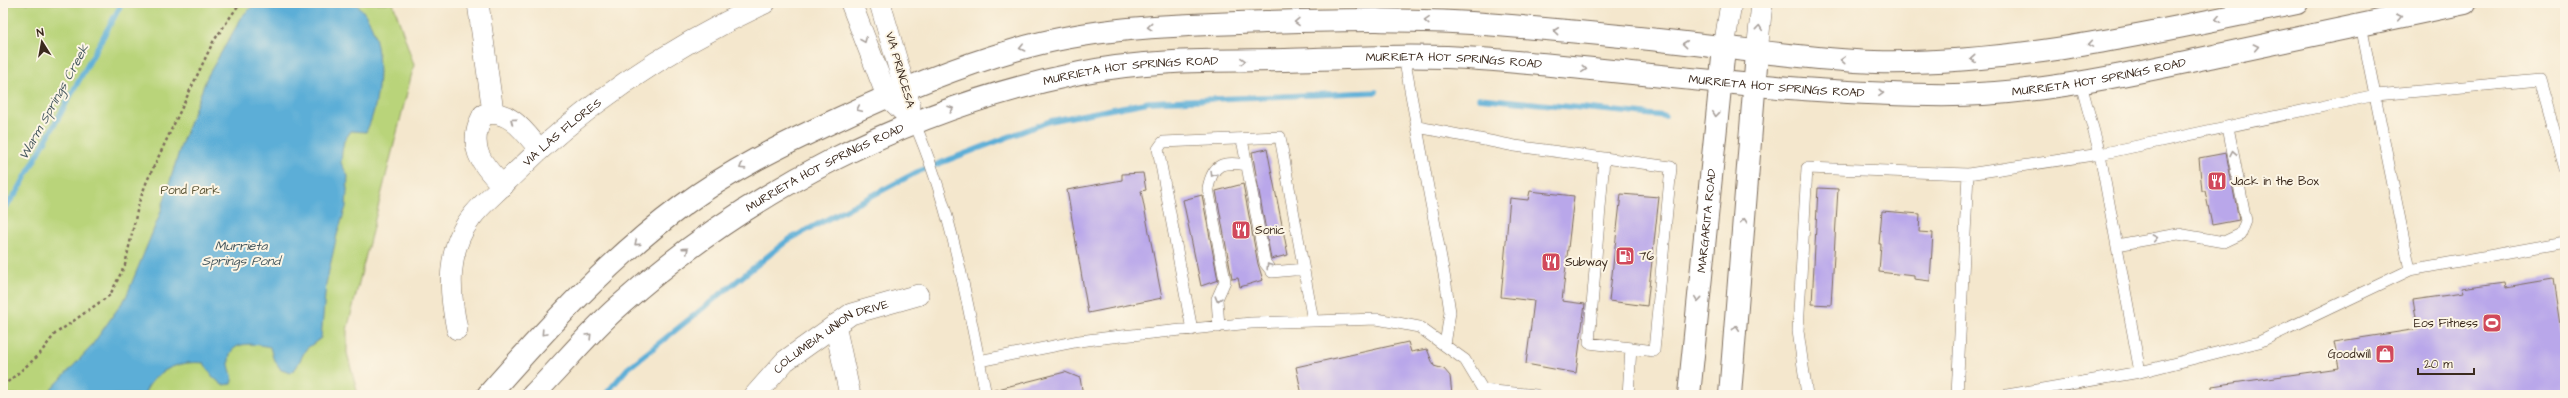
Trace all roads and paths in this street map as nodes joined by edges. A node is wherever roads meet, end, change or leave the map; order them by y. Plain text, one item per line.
1 (240, 3) edge
2 (478, 3) edge
3 (765, 3) edge
4 (851, 3) edge
5 (880, 3) edge
6 (1731, 3) edge
7 (1762, 3) edge
8 (2297, 3) edge
9 (2465, 3) edge
10 (2361, 25) junction
11 (1724, 48) junction
12 (1757, 53) junction
13 (1404, 57) junction
14 (1720, 82) junction
15 (2081, 84) junction
16 (1755, 86) junction
17 (907, 87) junction
18 (2376, 95) junction
19 (886, 96) junction
20 (493, 112) junction
21 (914, 122) junction
22 (1418, 127) junction
23 (2228, 127) junction
24 (1242, 139) junction
25 (539, 149) junction
26 (2100, 154) junction
27 (1604, 159) junction
28 (1247, 165) junction
29 (2565, 169) edge
30 (1968, 174) junction
31 (503, 186) junction
32 (2565, 242) edge
33 (2117, 245) junction
34 (1304, 269) junction
35 (2410, 270) junction
36 (918, 296) dead end
37 (1314, 321) junction
38 (835, 325) junction
39 (1219, 327) junction
40 (457, 329) dead end
41 (1192, 330) junction
42 (1445, 345) junction
43 (1631, 348) junction
44 (979, 361) junction
45 (2140, 372) junction
46 (3, 386) edge
47 (1483, 392) edge
48 (488, 395) edge
49 (533, 395) edge
50 (755, 395) edge
51 (850, 395) edge
52 (986, 395) edge
53 (1536, 395) edge
54 (1628, 395) edge
55 (1689, 395) edge
56 (1730, 395) edge
57 (1806, 395) edge
58 (1956, 395) edge
59 (2007, 395) edge

1 - 46 path
2 - 20 street
3 - 25 street, VIA LAS FLORES
4 -> 19 street, VIA PRINCESA
5 - 17 street, VIA PRINCESA
6 - 11 street
12 -> 7 street
8 -> 12 main road
10 -> 9 main road, MURRIETA HOT SPRINGS ROAD
15 -> 10 main road, MURRIETA HOT SPRINGS ROAD
10 - 18 lane
11 - 12 main road
11 - 14 main road, MARGARITA ROAD
11 -> 17 main road
12 - 16 main road
13 -> 14 main road, MURRIETA HOT SPRINGS ROAD
21 -> 13 main road, MURRIETA HOT SPRINGS ROAD
13 - 22 lane
14 - 16 main road, MURRIETA HOT SPRINGS ROAD
14 -> 55 main road, MARGARITA ROAD
16 -> 15 main road, MURRIETA HOT SPRINGS ROAD
15 - 26 lane
56 -> 16 main road
17 - 19 main road
17 - 21 street, VIA PRINCESA
18 - 23 lane
18 - 29 lane
18 - 35 lane
19 - 21 street, VIA PRINCESA
19 -> 48 main road
25 -> 20 street
20 - 31 street
21 - 44 lane
49 -> 21 main road, MURRIETA HOT SPRINGS ROAD
22 - 27 lane
22 - 42 lane
23 - 26 lane
33 -> 23 lane
24 - 28 lane
24 - 34 lane
24 - 41 lane
25 - 31 street, VIA LAS FLORES
26 - 30 lane
26 - 33 lane
27 - 43 lane
27 - 43 lane
34 -> 28 lane
28 -> 39 lane
30 - 57 lane
30 - 58 lane
31 - 40 street, VIA LAS FLORES
32 - 35 lane
33 - 45 lane
34 - 37 lane
35 - 45 lane
36 - 38 street, COLUMBIA UNION DRIVE
37 - 39 lane
37 - 42 lane
38 - 50 street, COLUMBIA UNION DRIVE
38 - 51 street
39 - 41 lane
41 - 44 lane
42 - 47 lane
43 - 54 lane
44 - 52 lane
45 - 59 lane
47 - 53 lane

